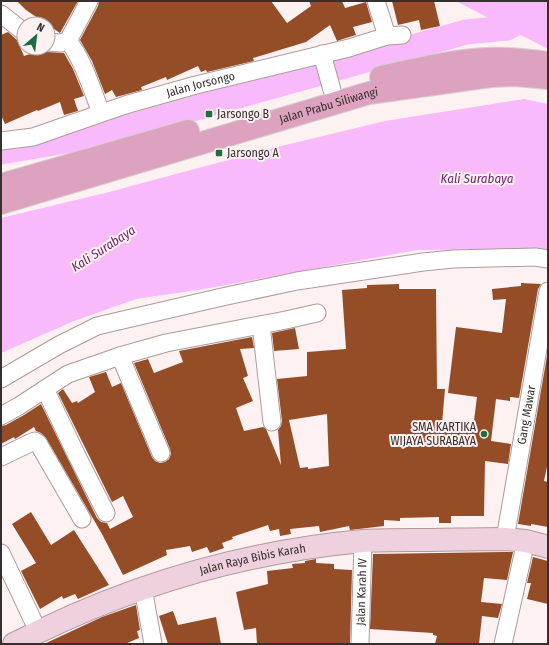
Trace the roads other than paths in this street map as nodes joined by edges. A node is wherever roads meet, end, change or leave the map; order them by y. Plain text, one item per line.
1 (89, 1) edge
2 (376, 1) edge
3 (1, 14) edge
4 (16, 26) edge
5 (68, 41) junction
6 (56, 43) edge
7 (323, 56) junction
8 (548, 63) edge
9 (548, 78) edge
10 (331, 88) junction
11 (101, 113) junction
12 (1, 141) edge
13 (1, 185) edge
14 (1, 203) edge
15 (548, 259) edge
16 (548, 291) edge
17 (318, 313) dead end
18 (261, 325) junction
19 (120, 356) junction
20 (1, 378) edge
21 (45, 389) junction
22 (1, 416) edge
23 (272, 422) dead end
24 (161, 453) dead end
25 (1, 457) edge
26 (106, 513) dead end
27 (82, 520) dead end
28 (505, 539) junction
29 (363, 541) junction
30 (526, 541) junction
31 (548, 547) edge
32 (1, 553) edge
33 (143, 588) junction
34 (38, 631) junction
35 (14, 644) edge
36 (152, 644) edge
37 (360, 644) edge
38 (503, 644) edge

1 - 5 street
2 - 7 street, Jalan Jorsongo
3 - 4 street
5 - 6 street
5 - 11 street
7 - 10 street
7 - 11 street, Jalan Jorsongo
8 - 10 main road, Jalan Prabu Siliwangi
9 - 14 main road, Jalan Prabu Siliwangi
10 - 13 main road, Jalan Prabu Siliwangi
11 - 12 street, Jalan Jorsongo
15 - 20 street
16 - 28 street, Gang Mawar
17 - 18 street
18 - 19 street
18 - 23 street
19 - 21 street
19 - 24 street
21 - 22 street
21 - 26 street
25 - 27 street
28 - 29 main road, Jalan Raya Bibis Karah
28 - 30 main road, Jalan Raya Bibis Karah
29 - 33 main road, Jalan Raya Bibis Karah
29 - 37 street, Jalan Karah IV
30 - 31 main road, Jalan Raya Bibis Karah
30 - 38 street
32 - 34 street
33 - 34 main road, Jalan Raya Bibis Karah
33 - 36 street
34 - 35 main road, Jalan Raya Bibis Karah

